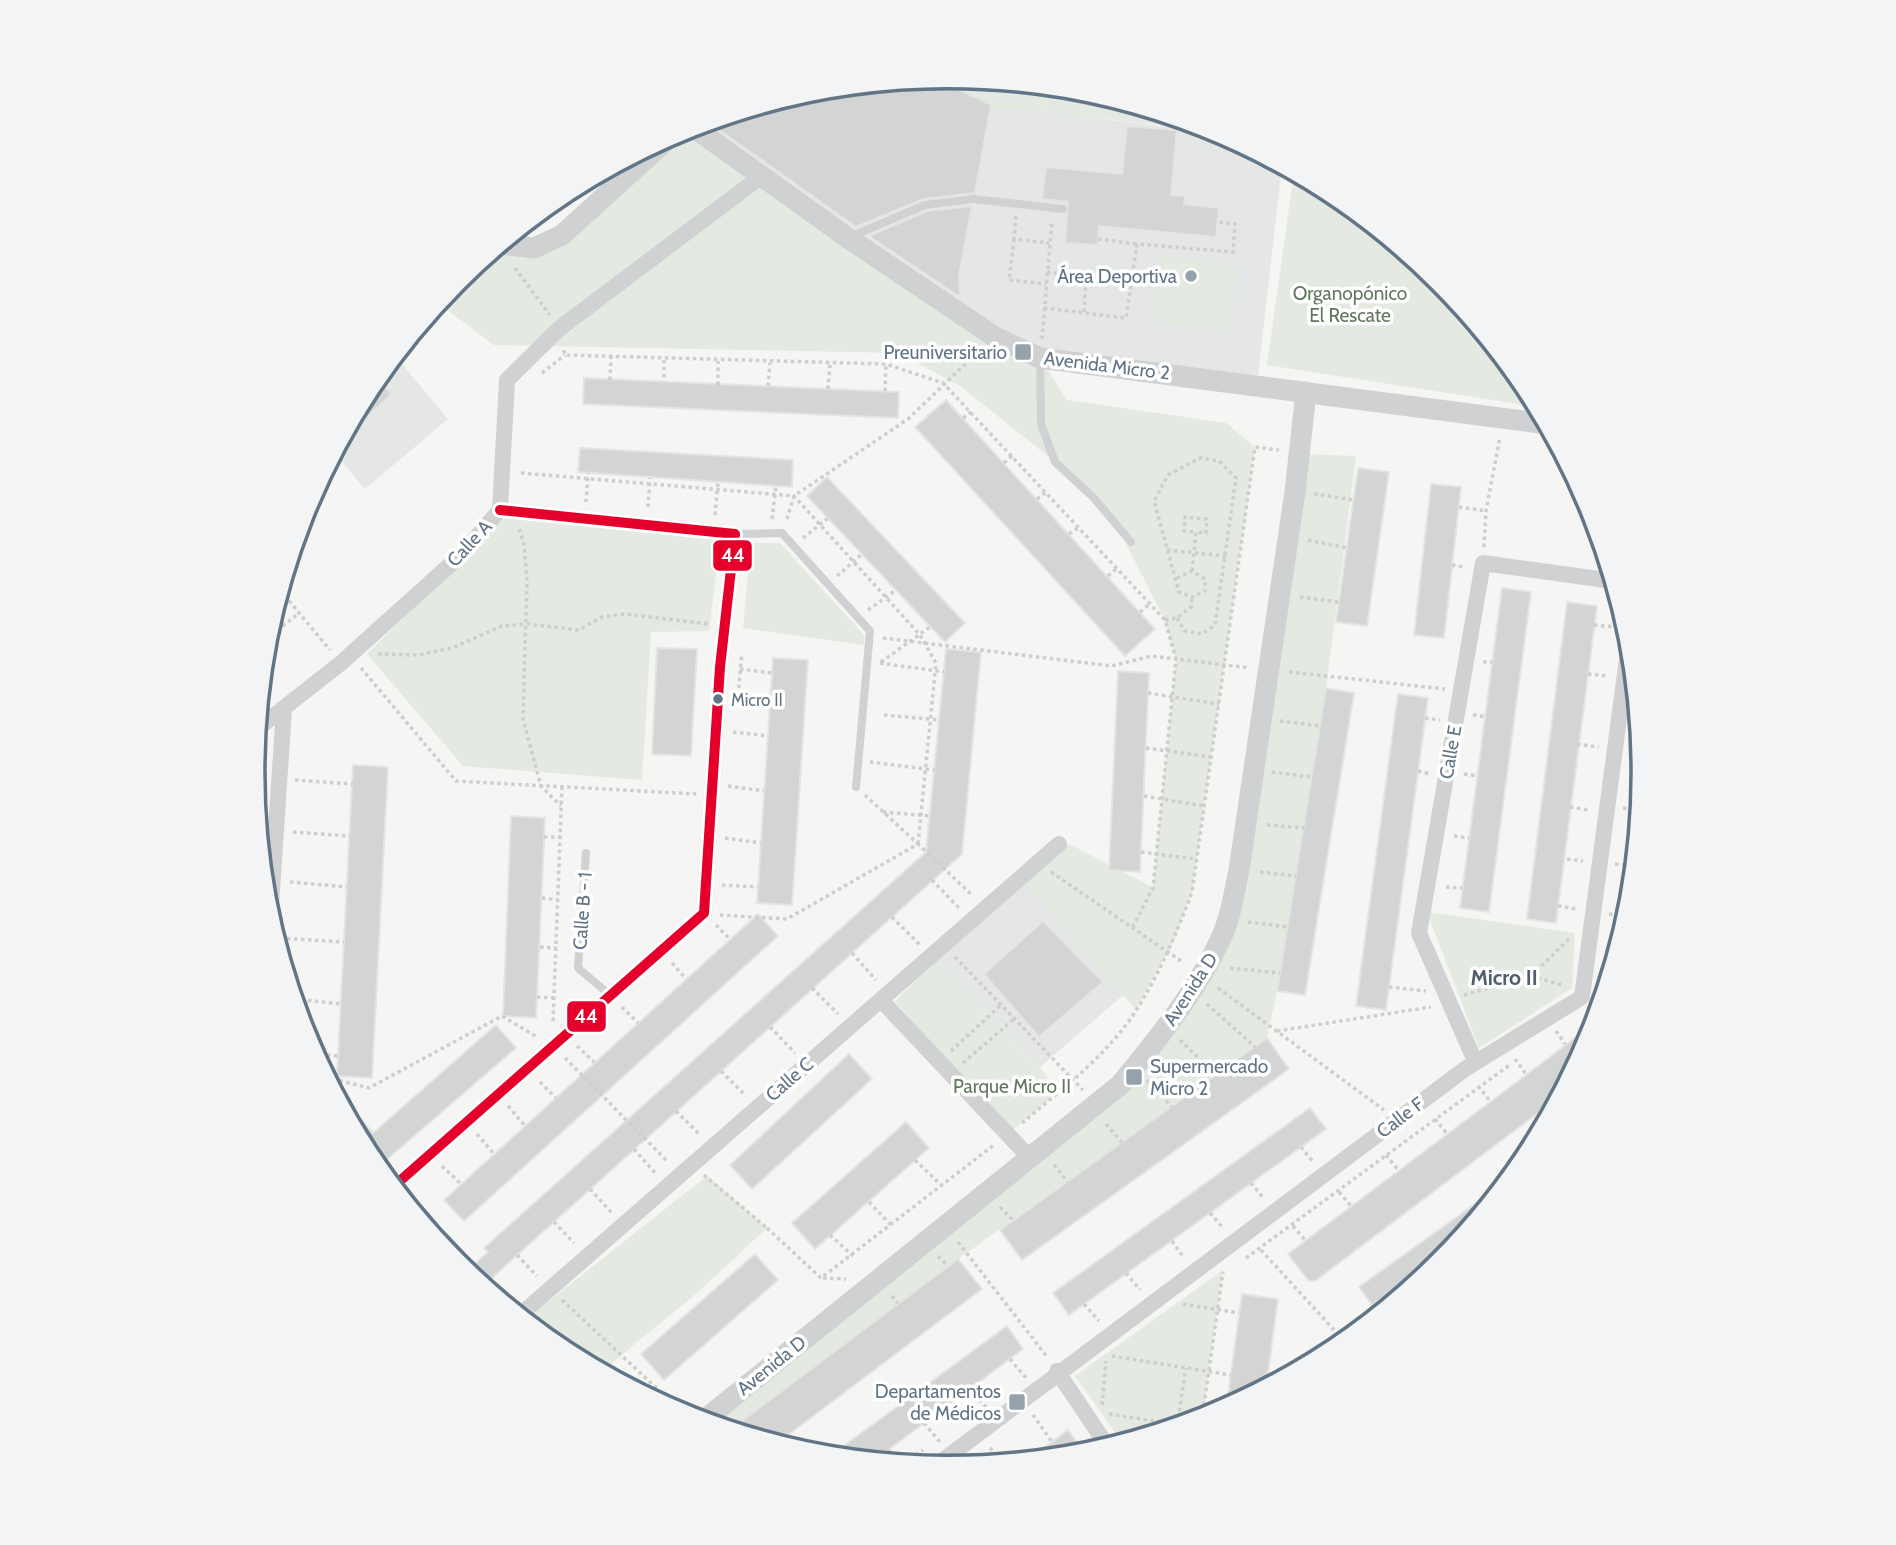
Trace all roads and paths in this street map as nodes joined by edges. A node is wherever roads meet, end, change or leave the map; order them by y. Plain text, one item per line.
1 (704, 135) edge
2 (643, 162) edge
3 (763, 175) junction
4 (1017, 204) junction
5 (1053, 208) junction
6 (1063, 209) dead end
7 (1218, 222) dead end
8 (848, 238) junction
9 (1014, 239) junction
10 (1098, 239) dead end
11 (1050, 243) junction
12 (1137, 244) junction
13 (514, 246) edge
14 (514, 266) dead end
15 (1047, 272) junction
16 (1046, 284) junction
17 (1044, 308) junction
18 (1084, 313) junction
19 (560, 328) junction
20 (995, 337) junction
21 (565, 355) junction
22 (611, 356) junction
23 (1040, 358) junction
24 (664, 360) junction
25 (718, 361) junction
26 (770, 363) junction
27 (830, 365) junction
28 (886, 365) junction
29 (539, 377) dead end
30 (610, 380) dead end
31 (664, 381) dead end
32 (943, 383) junction
33 (718, 384) dead end
34 (768, 386) dead end
35 (828, 389) dead end
36 (885, 391) dead end
37 (1306, 392) junction
38 (971, 412) junction
39 (1504, 417) junction
40 (963, 418) dead end
41 (1534, 422) edge
42 (1255, 447) dead end
43 (1012, 456) junction
44 (521, 460) dead end
45 (1004, 463) dead end
46 (588, 473) dead end
47 (650, 478) dead end
48 (588, 479) junction
49 (718, 482) dead end
50 (649, 484) junction
51 (776, 486) dead end
52 (717, 489) junction
53 (1296, 492) junction
54 (1045, 493) junction
55 (775, 494) junction
56 (794, 496) junction
57 (1037, 499) dead end
58 (1354, 499) dead end
59 (1459, 507) dead end
60 (506, 510) junction
61 (1486, 511) junction
62 (585, 516) junction
63 (828, 518) dead end
64 (820, 524) junction
65 (646, 525) junction
66 (1078, 528) junction
67 (714, 532) junction
68 (1196, 532) junction
69 (770, 533) junction
70 (782, 533) junction
71 (735, 534) junction
72 (1069, 534) dead end
73 (1289, 535) junction
74 (1130, 542) dead end
75 (794, 546) junction
76 (1347, 548) dead end
77 (1167, 550) junction
78 (1194, 553) junction
79 (862, 554) dead end
80 (1226, 556) junction
81 (853, 561) junction
82 (1483, 563) junction
83 (1116, 569) junction
84 (1192, 572) junction
85 (1108, 576) dead end
86 (1177, 578) junction
87 (1603, 580) edge
88 (828, 584) junction
89 (896, 590) dead end
90 (1280, 594) junction
91 (886, 597) junction
92 (1192, 597) junction
93 (287, 599) edge
94 (1339, 602) dead end
95 (1150, 604) junction
96 (1140, 612) dead end
97 (299, 613) junction
98 (858, 617) junction
99 (1177, 618) junction
100 (1165, 620) junction
101 (527, 624) junction
102 (1594, 625) dead end
103 (930, 626) dead end
104 (281, 627) edge
105 (1616, 627) edge
106 (725, 628) junction
107 (920, 635) junction
108 (870, 636) junction
109 (911, 641) junction
110 (924, 643) junction
111 (743, 644) dead end
112 (1483, 650) dead end
113 (1620, 654) edge
114 (346, 658) junction
115 (1176, 659) junction
116 (867, 661) junction
117 (1481, 662) junction
118 (880, 663) junction
119 (1492, 663) dead end
120 (1225, 664) junction
121 (1611, 664) dead end
122 (720, 667) junction
123 (740, 670) junction
124 (1269, 670) junction
125 (935, 671) junction
126 (866, 672) junction
127 (944, 672) dead end
128 (772, 673) dead end
129 (1479, 675) dead end
130 (1608, 688) dead end
131 (1461, 691) junction
132 (1148, 693) dead end
133 (1172, 697) junction
134 (1219, 705) junction
135 (737, 707) dead end
136 (284, 709) junction
137 (884, 715) dead end
138 (1486, 717) dead end
139 (930, 719) junction
140 (1263, 719) junction
141 (736, 720) dead end
142 (940, 720) dead end
143 (267, 722) edge
144 (1320, 726) dead end
145 (1469, 726) dead end
146 (716, 730) junction
147 (735, 732) junction
148 (768, 736) dead end
149 (1601, 736) dead end
150 (734, 746) dead end
151 (1146, 748) dead end
152 (1167, 751) junction
153 (1212, 757) junction
154 (1598, 760) dead end
155 (858, 761) junction
156 (1464, 762) dead end
157 (293, 768) dead end
158 (925, 769) junction
159 (934, 770) dead end
160 (1255, 770) junction
161 (732, 773) dead end
162 (1462, 774) junction
163 (1478, 776) dead end
164 (1312, 777) dead end
165 (293, 779) junction
166 (353, 784) dead end
167 (541, 786) junction
168 (731, 786) junction
169 (1460, 786) dead end
170 (562, 787) junction
171 (856, 787) joint
172 (713, 790) junction
173 (764, 791) dead end
174 (292, 793) dead end
175 (1144, 796) dead end
176 (1593, 798) dead end
177 (730, 799) dead end
178 (1162, 799) junction
179 (561, 806) junction
180 (1204, 806) junction
181 (1591, 811) dead end
182 (883, 812) junction
183 (921, 815) junction
184 (930, 816) dead end
185 (1247, 822) junction
186 (1454, 824) dead end
187 (728, 825) dead end
188 (1304, 828) dead end
189 (276, 831) junction
190 (709, 835) junction
191 (350, 836) dead end
192 (544, 836) dead end
193 (560, 837) junction
194 (727, 838) junction
195 (1469, 838) dead end
196 (761, 843) dead end
197 (918, 844) junction
198 (1059, 844) dead end
199 (726, 850) dead end
200 (1141, 852) dead end
201 (586, 853) dead end
202 (1157, 855) junction
203 (1196, 859) junction
204 (1585, 861) dead end
205 (1239, 870) junction
206 (723, 873) dead end
207 (1583, 873) dead end
208 (1446, 874) dead end
209 (273, 876) edge
210 (1296, 876) dead end
211 (932, 880) dead end
212 (274, 881) edge
213 (714, 884) junction
214 (347, 887) dead end
215 (758, 887) dead end
216 (1444, 887) junction
217 (1462, 888) dead end
218 (722, 895) dead end
219 (1580, 897) dead end
220 (542, 898) dead end
221 (1442, 899) dead end
222 (558, 900) junction
223 (721, 905) dead end
224 (986, 908) junction
225 (712, 917) junction
226 (892, 917) dead end
227 (1228, 918) junction
228 (971, 920) junction
229 (1591, 925) junction
230 (1287, 927) dead end
231 (1132, 928) dead end
232 (1576, 933) junction
233 (286, 938) edge
234 (345, 942) dead end
235 (540, 947) dead end
236 (1575, 947) dead end
237 (556, 948) junction
238 (949, 950) dead end
239 (852, 953) dead end
240 (931, 955) junction
241 (1207, 965) junction
242 (1280, 973) dead end
243 (1531, 976) junction
244 (879, 982) dead end
245 (1389, 986) dead end
246 (812, 988) dead end
247 (610, 995) junction
248 (1560, 995) dead end
249 (537, 997) dead end
250 (555, 998) junction
251 (1447, 998) junction
252 (304, 1000) edge
253 (881, 1000) junction
254 (1205, 1001) dead end
255 (341, 1004) dead end
256 (1001, 1005) junction
257 (1015, 1018) junction
258 (1166, 1025) junction
259 (851, 1026) junction
260 (769, 1027) dead end
261 (1277, 1031) dead end
262 (1557, 1032) dead end
263 (547, 1043) junction
264 (1565, 1044) dead end
265 (1255, 1047) dead end
266 (326, 1055) edge
267 (338, 1056) dead end
268 (945, 1058) dead end
269 (1475, 1061) junction
270 (807, 1064) junction
271 (1135, 1066) junction
272 (955, 1069) dead end
273 (721, 1071) dead end
274 (1216, 1075) dead end
275 (338, 1080) edge
276 (1073, 1081) junction
277 (747, 1097) dead end
278 (1392, 1101) dead end
279 (1421, 1101) junction
280 (1093, 1107) junction
281 (1172, 1107) dead end
282 (676, 1111) dead end
283 (1374, 1115) dead end
284 (466, 1121) junction
285 (1008, 1134) junction
286 (1447, 1134) dead end
287 (1122, 1143) dead end
288 (712, 1147) junction
289 (634, 1149) dead end
290 (430, 1153) junction
291 (494, 1154) dead end
292 (1321, 1154) dead end
293 (1030, 1158) junction
294 (915, 1160) dead end
295 (672, 1166) dead end
296 (1302, 1168) dead end
297 (699, 1172) dead end
298 (1323, 1175) junction
299 (400, 1180) edge
300 (461, 1184) dead end
301 (666, 1185) junction
302 (941, 1185) junction
303 (590, 1189) dead end
304 (1272, 1190) dead end
305 (869, 1202) dead end
306 (1252, 1205) dead end
307 (1351, 1206) dead end
308 (1279, 1208) junction
309 (1232, 1220) dead end
310 (554, 1222) dead end
311 (623, 1225) junction
312 (891, 1225) junction
313 (945, 1225) junction
314 (1244, 1234) junction
315 (830, 1235) dead end
316 (1212, 1235) dead end
317 (1305, 1240) dead end
318 (1193, 1249) dead end
319 (580, 1251) dead end
320 (517, 1255) dead end
321 (853, 1256) junction
322 (1213, 1257) junction
323 (1172, 1265) dead end
324 (1126, 1273) dead end
325 (821, 1278) junction
326 (877, 1279) junction
327 (1150, 1281) dead end
328 (544, 1283) dead end
329 (1139, 1289) junction
330 (553, 1292) dead end
331 (1129, 1297) dead end
332 (1150, 1303) junction
333 (1177, 1303) dead end
334 (1084, 1304) dead end
335 (526, 1310) edge
336 (1218, 1310) junction
337 (1108, 1312) dead end
338 (1239, 1313) dead end
339 (1098, 1320) junction
340 (1087, 1327) dead end
341 (1109, 1333) junction
342 (1338, 1334) edge
343 (1057, 1350) dead end
344 (1047, 1357) junction
345 (1010, 1359) dead end
346 (1041, 1362) dead end
347 (1186, 1368) junction
348 (1029, 1371) dead end
349 (1058, 1371) junction
350 (1209, 1371) junction
351 (1231, 1374) dead end
352 (1023, 1375) junction
353 (1014, 1382) dead end
354 (970, 1389) dead end
355 (1035, 1389) junction
356 (660, 1392) edge
357 (994, 1397) dead end
358 (1021, 1399) junction
359 (984, 1404) junction
360 (1204, 1406) edge
361 (975, 1411) dead end
362 (712, 1413) edge
363 (1180, 1415) edge
364 (997, 1418) junction
365 (1159, 1422) edge
366 (924, 1423) dead end
367 (947, 1432) dead end
368 (1102, 1438) edge
369 (938, 1439) junction
370 (1052, 1441) dead end
371 (888, 1450) dead end
372 (891, 1453) edge
373 (950, 1454) junction
374 (917, 1455) edge
375 (948, 1456) edge

1 - 3 street, Avenida Micro 2
2 - 13 street
3 - 8 street, Avenida Micro 2
3 - 19 street, Calle A
4 - 5 lane
4 - 8 lane
4 - 9 path
5 - 6 lane
5 - 11 path
7 - 12 path
8 - 20 street, Avenida Micro 2
9 - 11 path
9 - 16 path
10 - 12 path
11 - 15 path
12 - 18 path
14 - 19 path
15 - 16 path
15 - 18 path
16 - 17 path
17 - 18 path
17 - 23 path
19 - 21 path
19 - 60 street, Calle A
20 - 23 street, Avenida Micro 2
20 - 32 path
21 - 22 path
21 - 29 path
22 - 24 path
22 - 30 path
23 - 37 street, Avenida Micro 2
23 - 74 lane
24 - 25 path
24 - 31 path
25 - 26 path
25 - 33 path
26 - 27 path
26 - 34 path
27 - 28 path
27 - 35 path
28 - 32 path
28 - 36 path
32 - 38 path
32 - 56 path
37 - 39 street, Avenida Micro 2
37 - 53 street, Avenida D
38 - 40 path
38 - 43 path
39 - 41 street, Avenida Micro 2
39 - 61 path
42 - 120 path
43 - 45 path
43 - 54 path
44 - 48 path
46 - 48 path
47 - 50 path
48 - 50 path
48 - 62 path
49 - 52 path
50 - 52 path
50 - 65 path
51 - 55 path
52 - 55 path
52 - 67 path
53 - 58 path
53 - 73 street, Avenida D
54 - 57 path
54 - 66 path
55 - 56 path
55 - 69 path
56 - 64 path
56 - 70 path
59 - 61 path
60 - 62 street
60 - 101 path
60 - 114 street, Calle A
61 - 82 path
62 - 65 street
63 - 64 path
64 - 75 path
64 - 81 path
65 - 67 street
66 - 72 path
66 - 83 path
67 - 71 street
68 - 68 path
68 - 78 path
69 - 70 lane
69 - 71 lane
70 - 75 lane
71 - 106 street
73 - 76 path
73 - 90 street, Avenida D
75 - 88 lane
77 - 78 path
77 - 80 path
77 - 86 path
78 - 80 path
78 - 84 path
79 - 81 path
80 - 99 path
81 - 88 path
81 - 91 path
82 - 87 street
82 - 131 street, Calle E
83 - 85 path
83 - 95 path
84 - 86 path
84 - 92 path
86 - 92 path
88 - 98 lane
89 - 91 path
90 - 94 path
90 - 124 street, Avenida D
91 - 98 path
91 - 107 path
92 - 99 path
93 - 97 path
95 - 96 path
95 - 100 path
97 - 104 path
97 - 114 path
98 - 108 lane
99 - 100 path
100 - 115 path
101 - 106 path
101 - 114 path
101 - 167 path
102 - 105 path
103 - 107 path
106 - 122 street
107 - 109 path
107 - 110 path
108 - 109 path
108 - 116 lane
109 - 110 path
109 - 118 path
110 - 115 path
110 - 125 path
111 - 123 path
112 - 117 path
113 - 229 street, Calle F
114 - 136 street, Calle A
114 - 167 path
115 - 120 path
115 - 133 path
116 - 118 path
116 - 126 lane
117 - 119 path
117 - 129 path
118 - 125 path
118 - 126 path
120 - 124 path
120 - 134 path
121 - 130 path
122 - 123 path
122 - 146 street
123 - 128 path
123 - 135 path
124 - 131 path
124 - 140 street, Avenida D
125 - 127 path
125 - 139 path
126 - 155 lane
131 - 251 street, Calle E
132 - 133 path
133 - 134 path
133 - 152 path
134 - 153 path
136 - 143 street, Calle A
136 - 189 street
137 - 139 path
138 - 145 path
139 - 142 path
139 - 158 path
140 - 144 path
140 - 160 street, Avenida D
141 - 147 path
146 - 147 path
146 - 172 street
147 - 148 path
147 - 150 path
149 - 154 path
151 - 152 path
152 - 153 path
152 - 178 path
153 - 180 path
155 - 158 path
155 - 171 lane
156 - 162 path
157 - 165 path
158 - 159 path
158 - 183 path
160 - 164 path
160 - 185 street, Avenida D
161 - 168 path
162 - 163 path
162 - 169 path
165 - 166 path
165 - 174 path
167 - 170 path
167 - 179 path
168 - 172 path
168 - 173 path
168 - 177 path
170 - 172 path
170 - 179 path
171 - 182 path
172 - 190 street
175 - 178 path
176 - 181 path
178 - 180 path
178 - 202 path
179 - 193 path
180 - 203 path
182 - 183 path
182 - 197 path
183 - 184 path
183 - 197 path
185 - 188 path
185 - 205 street, Avenida D
186 - 195 path
187 - 194 path
189 - 191 path
189 - 209 street
190 - 194 path
190 - 213 street
192 - 193 path
193 - 222 path
194 - 196 path
194 - 199 path
197 - 224 path
197 - 225 path
198 - 224 street, Calle C
200 - 202 path
201 - 247 lane, Calle B - 1
202 - 203 path
202 - 231 path
203 - 276 path
204 - 207 path
205 - 210 path
205 - 227 street, Avenida D
206 - 213 path
208 - 216 path
211 - 228 path
212 - 214 path
213 - 215 path
213 - 218 path
213 - 225 street
216 - 217 path
216 - 221 path
219 - 232 path
220 - 222 path
222 - 237 path
223 - 225 path
224 - 228 street, Calle C
225 - 247 street
226 - 240 path
227 - 230 path
227 - 241 street, Avenida D
228 - 240 street, Calle C
229 - 232 path
229 - 269 street, Calle F
232 - 236 path
232 - 243 path
233 - 234 path
235 - 237 path
237 - 250 path
238 - 256 path
239 - 244 path
240 - 253 street, Calle C
241 - 242 path
241 - 258 street, Avenida D
243 - 248 path
243 - 251 path
245 - 251 path
246 - 259 path
247 - 263 street
249 - 250 path
250 - 263 path
251 - 261 path
251 - 269 street, Calle E
252 - 255 path
253 - 259 street, Calle C
253 - 285 street
254 - 265 path
256 - 257 path
256 - 268 path
257 - 272 path
257 - 276 path
258 - 271 street, Avenida D
258 - 274 path
259 - 270 street, Calle C
260 - 270 path
262 - 264 path
263 - 275 path
263 - 284 street
263 - 295 path
266 - 267 path
269 - 279 street, Calle F
270 - 288 street, Calle C
271 - 280 street, Avenida D
271 - 281 path
273 - 277 path
276 - 285 path
278 - 283 path
279 - 286 path
279 - 298 street, Calle F
280 - 287 path
280 - 293 street, Avenida D
282 - 288 path
284 - 290 street
284 - 291 path
285 - 293 street
285 - 302 path
288 - 301 street, Calle C
289 - 301 path
290 - 299 street
290 - 300 path
292 - 296 path
293 - 313 street, Avenida D
294 - 302 path
297 - 325 path
298 - 307 path
298 - 308 street, Calle F
301 - 311 street, Calle C
302 - 312 path
303 - 311 path
304 - 306 path
305 - 312 path
308 - 314 street, Calle F
308 - 317 path
309 - 316 path
310 - 319 path
311 - 335 street, Calle C
312 - 321 path
313 - 326 street, Avenida D
313 - 344 path
314 - 322 street, Calle F
314 - 342 path
315 - 321 path
318 - 323 path
320 - 328 path
321 - 325 path
322 - 332 street, Calle F
322 - 336 path
324 - 329 path
325 - 326 path
326 - 362 street, Avenida D
327 - 329 path
329 - 331 path
329 - 332 path
330 - 356 path
332 - 341 street, Calle F
333 - 336 path
334 - 339 path
336 - 338 path
336 - 350 path
337 - 339 path
339 - 340 path
339 - 341 path
341 - 349 street, Calle F
343 - 344 path
344 - 346 path
344 - 349 path
345 - 352 path
347 - 350 path
347 - 363 path
347 - 365 path
348 - 352 path
349 - 355 street, Calle F
349 - 368 street
350 - 351 path
350 - 360 path
352 - 353 path
352 - 355 path
354 - 359 path
355 - 358 street, Calle F
357 - 359 path
358 - 364 street, Calle F
358 - 370 path
359 - 361 path
359 - 364 path
364 - 373 street, Calle F
366 - 369 path
367 - 369 path
369 - 373 path
369 - 374 path
371 - 372 path
373 - 375 street, Calle F

